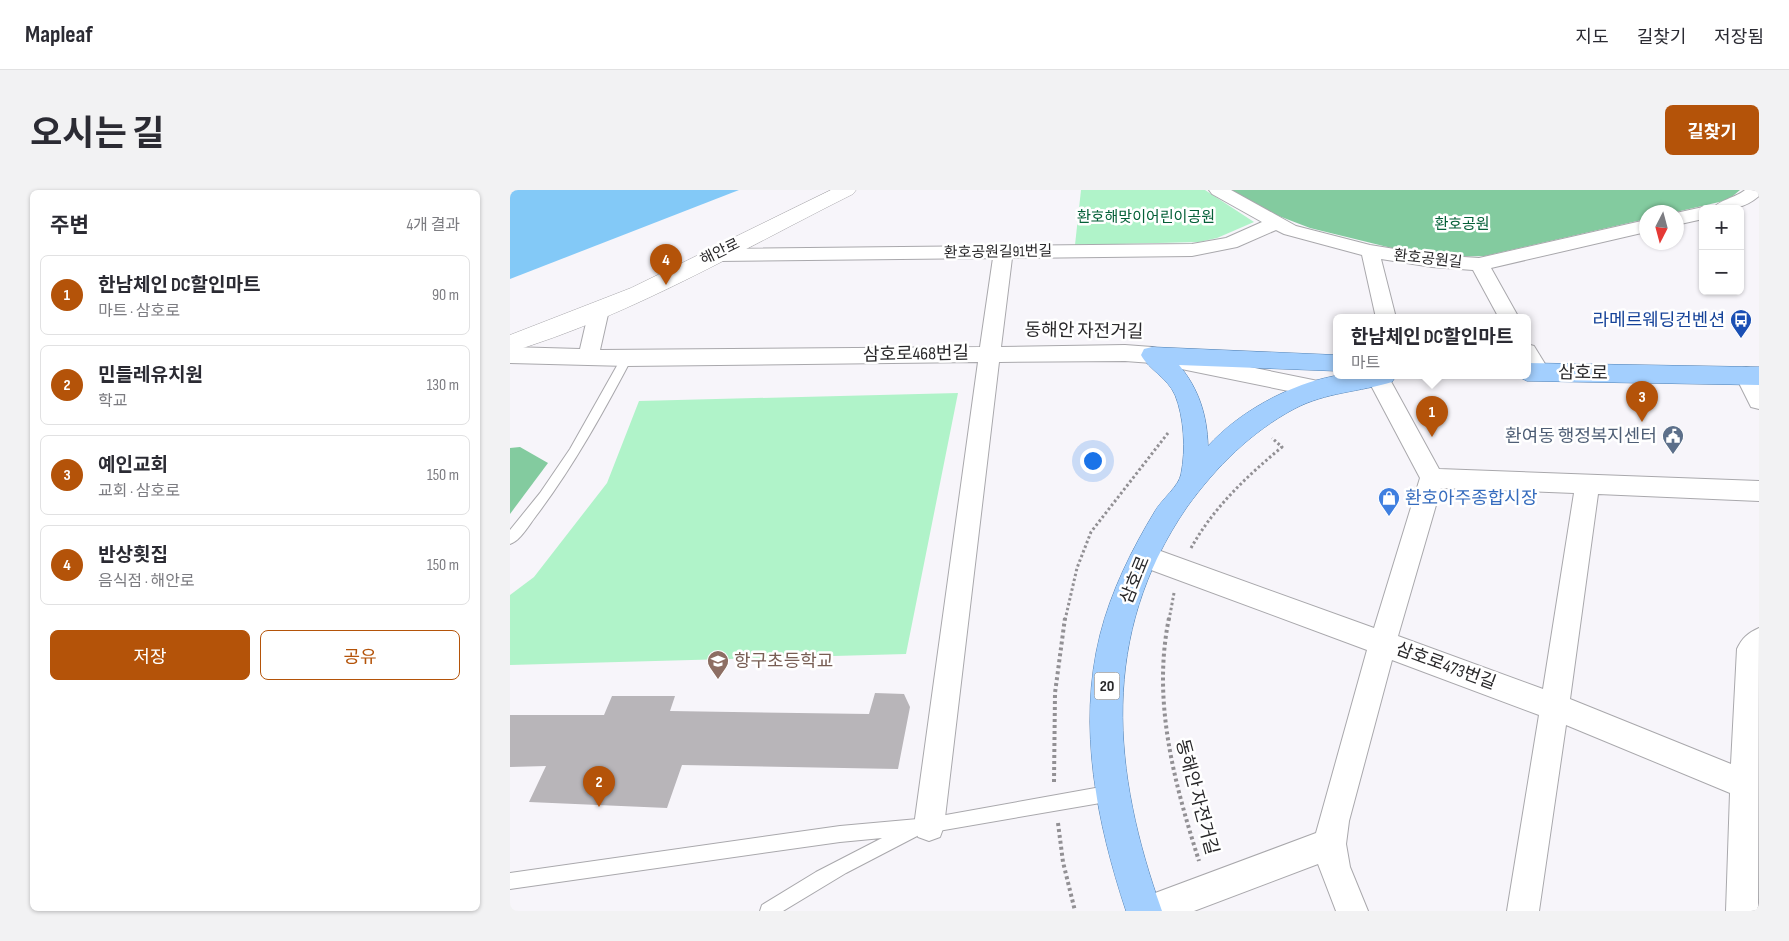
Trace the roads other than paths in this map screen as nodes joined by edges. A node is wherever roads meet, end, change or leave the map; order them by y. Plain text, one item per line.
1 (846, 190) edge
2 (1218, 190) edge
3 (1756, 190) edge
4 (1732, 205) edge
5 (1699, 214) edge
6 (1684, 217) edge
7 (1274, 223) junction
8 (1639, 228) edge
9 (1370, 251) junction
10 (1003, 252) junction
11 (717, 255) junction
12 (1479, 264) junction
13 (599, 310) junction
14 (1385, 314) edge
15 (1507, 314) edge
16 (510, 344) edge
17 (990, 354) junction
18 (510, 355) edge
19 (1152, 356) junction
20 (588, 358) junction
21 (627, 358) junction
22 (1333, 364) edge
23 (1531, 372) edge
24 (1752, 376) edge
25 (1363, 379) edge
26 (1379, 379) edge
27 (1318, 389) junction
28 (1759, 401) edge
29 (1194, 477) junction
30 (1432, 478) junction
31 (1587, 485) junction
32 (1759, 491) edge
33 (510, 539) edge
34 (1144, 556) junction
35 (1759, 641) edge
36 (1383, 642) junction
37 (1553, 706) junction
38 (1745, 784) junction
39 (1112, 793) junction
40 (929, 826) junction
41 (1330, 844) junction
42 (510, 881) edge
43 (768, 911) edge
44 (1144, 911) edge
45 (1151, 911) edge
46 (1352, 911) edge
47 (1523, 911) edge
48 (1742, 911) edge

1 - 11 street, 해안로
2 - 7 street, 환호공원길
3 - 4 street
5 - 6 street
7 - 9 street, 환호공원길
7 - 10 street, 환호공원길91번길
8 - 12 street, 환호공원길
9 - 12 street, 환호공원길
9 - 14 street
10 - 11 street, 환호공원길91번길
10 - 17 street
11 - 13 street, 해안로
12 - 15 street
13 - 16 street, 해안로
13 - 20 street
17 - 19 street, 삼호로468번길
17 - 21 street, 삼호로468번길
17 - 40 street
18 - 20 street, 삼호로468번길
19 - 22 main road
19 - 27 street, 삼호로468번길
19 - 29 main road
20 - 21 street, 삼호로468번길
21 - 33 lane
23 - 24 main road, 삼호로
24 - 28 street
25 - 27 main road, 삼호로 / 20
26 - 30 street
27 - 29 main road, 삼호로 / 20
29 - 34 main road, 삼호로 / 20
30 - 31 street
30 - 36 street
31 - 32 street
31 - 37 street
34 - 36 street, 삼호로473번길
34 - 39 main road, 삼호로 / 20
35 - 38 street
36 - 37 street, 삼호로473번길
36 - 41 street
37 - 38 street, 삼호로473번길
37 - 47 street
38 - 48 street
39 - 40 lane
39 - 44 main road, 삼호로 / 20
40 - 42 lane
40 - 43 lane
41 - 45 street
41 - 46 street

